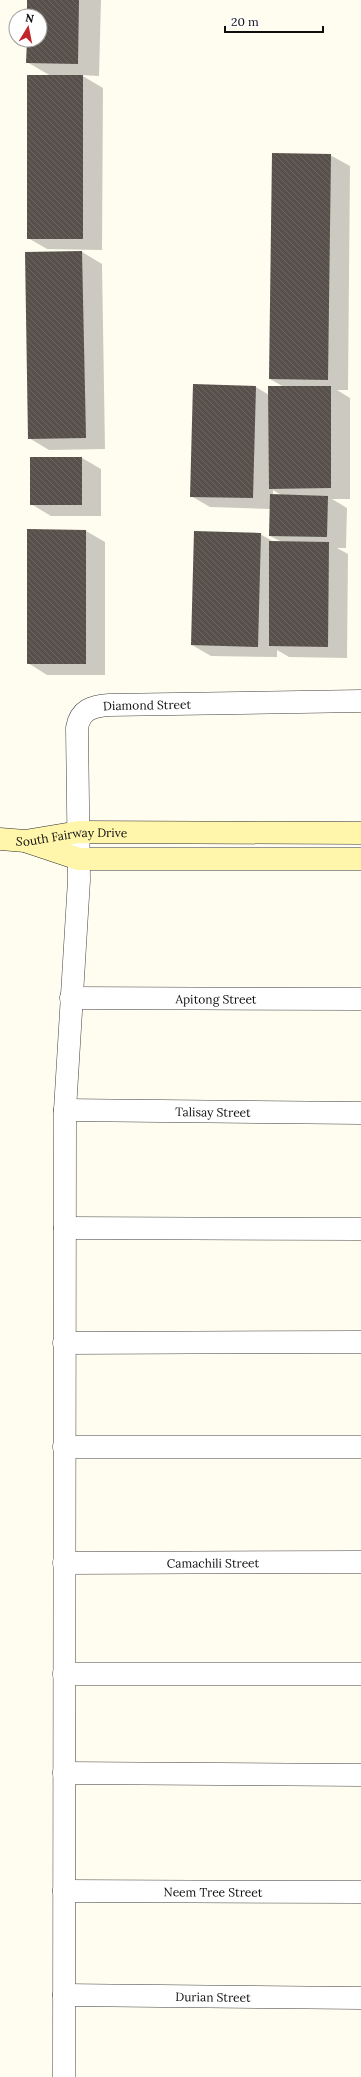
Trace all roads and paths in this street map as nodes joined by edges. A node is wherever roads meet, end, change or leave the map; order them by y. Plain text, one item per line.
1 (361, 701) edge
2 (79, 832) junction
3 (361, 833) edge
4 (0, 839) edge
5 (25, 841) junction
6 (79, 859) junction
7 (361, 859) edge
8 (71, 998) junction
9 (361, 999) edge
10 (64, 1110) junction
11 (361, 1113) edge
12 (65, 1228) junction
13 (361, 1229) edge
14 (361, 1342) edge
15 (64, 1343) junction
16 (64, 1447) junction
17 (361, 1447) edge
18 (361, 1562) edge
19 (64, 1563) junction
20 (64, 1674) junction
21 (361, 1674) edge
22 (64, 1773) junction
23 (361, 1775) edge
24 (64, 1891) junction
25 (361, 1892) edge
26 (64, 1995) junction
27 (361, 1998) edge
28 (64, 2077) edge

1 - 2 street, Diamond Street
2 - 3 street, South Fairway Drive
2 - 5 street, South Fairway Drive
2 - 6 street, Diamond Street
4 - 5 street
5 - 6 street, South Fairway Drive
6 - 7 street, South Fairway Drive
6 - 8 street, Diamond Street
8 - 9 street, Apitong Street
8 - 10 street, Diamond Street
10 - 11 street, Talisay Street
10 - 12 street, Diamond Street
12 - 13 street
12 - 15 street, Diamond Street
14 - 15 street
15 - 16 street, Diamond Street
16 - 17 street
16 - 19 street, Diamond Street
18 - 19 street, Camachili Street
19 - 20 street, Diamond Street
20 - 21 street
20 - 22 street, Diamond Street
22 - 23 street
22 - 24 street, Diamond Street
24 - 25 street, Neem Tree Street
24 - 26 street, Diamond Street
26 - 27 street, Durian Street
26 - 28 street, Diamond Street

